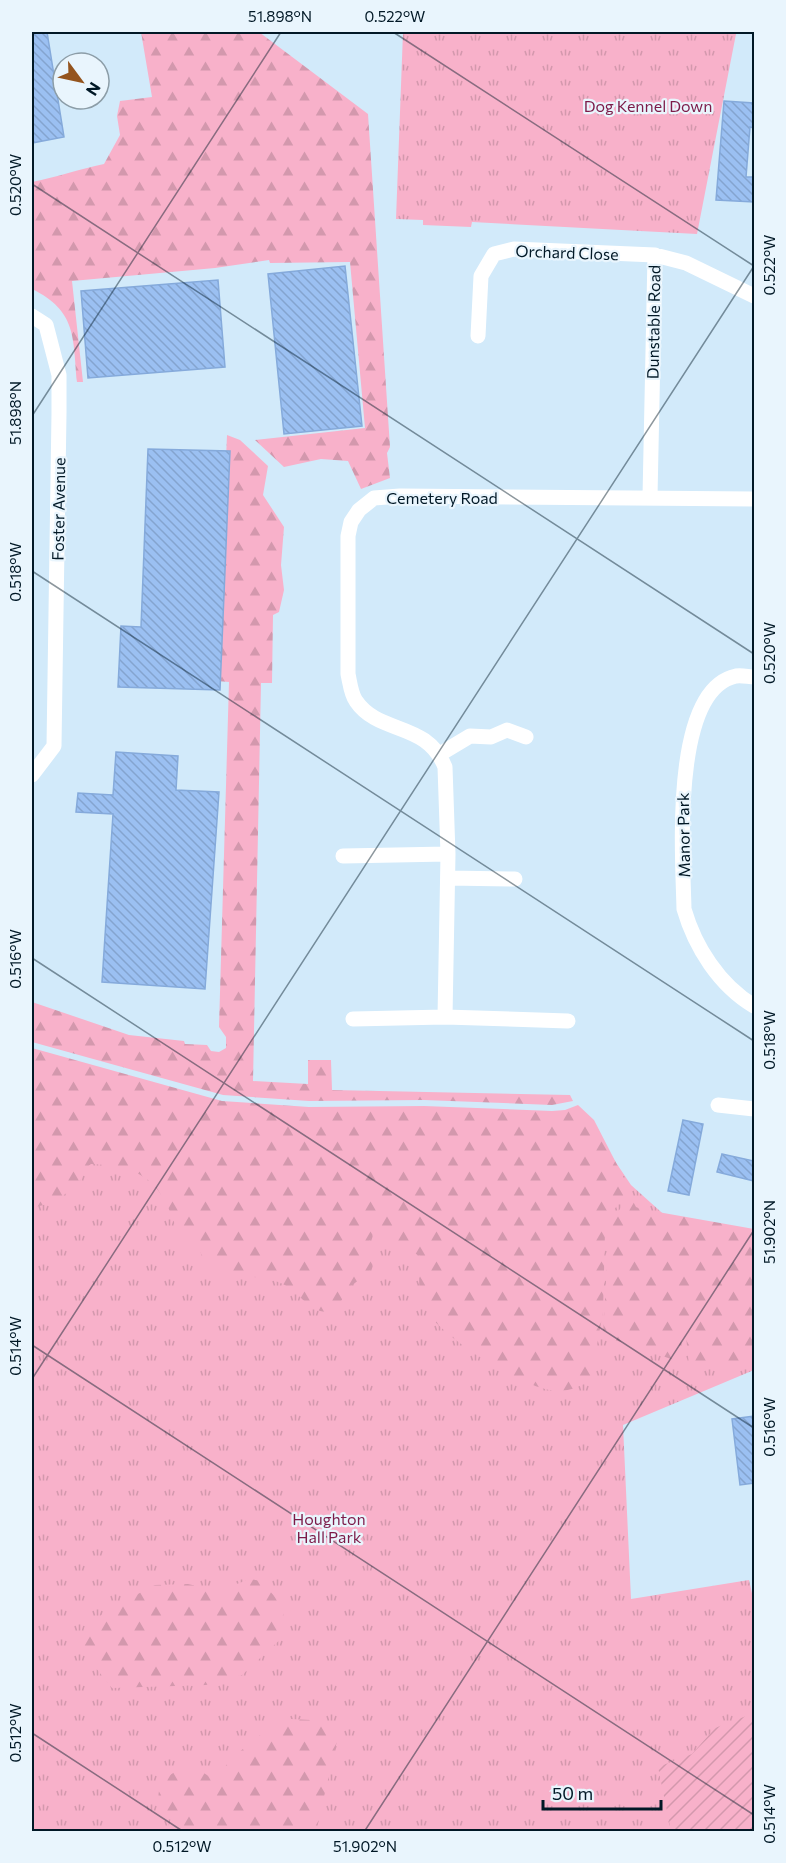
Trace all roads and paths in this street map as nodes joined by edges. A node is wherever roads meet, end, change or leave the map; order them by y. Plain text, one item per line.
1 (655, 255) junction
2 (754, 296) edge
3 (32, 316) edge
4 (478, 336) dead end
5 (650, 497) junction
6 (754, 499) edge
7 (754, 677) edge
8 (526, 737) dead end
9 (440, 754) junction
10 (32, 775) edge
11 (448, 854) junction
12 (343, 856) dead end
13 (448, 878) junction
14 (515, 879) dead end
15 (754, 1006) edge
16 (445, 1017) junction
17 (353, 1019) dead end
18 (568, 1021) dead end
19 (718, 1105) dead end
20 (754, 1109) edge

1 - 2 street, Dunstable Road
1 - 4 street, Orchard Close
1 - 5 street, Dunstable Road
3 - 10 street, Foster Avenue
5 - 6 street, Cemetery Road
5 - 9 street, Cemetery Road
7 - 15 street, Manor Park
8 - 9 street
9 - 11 street
11 - 12 street
11 - 13 street
13 - 14 street
13 - 16 street
16 - 17 street
16 - 18 street
19 - 20 street

